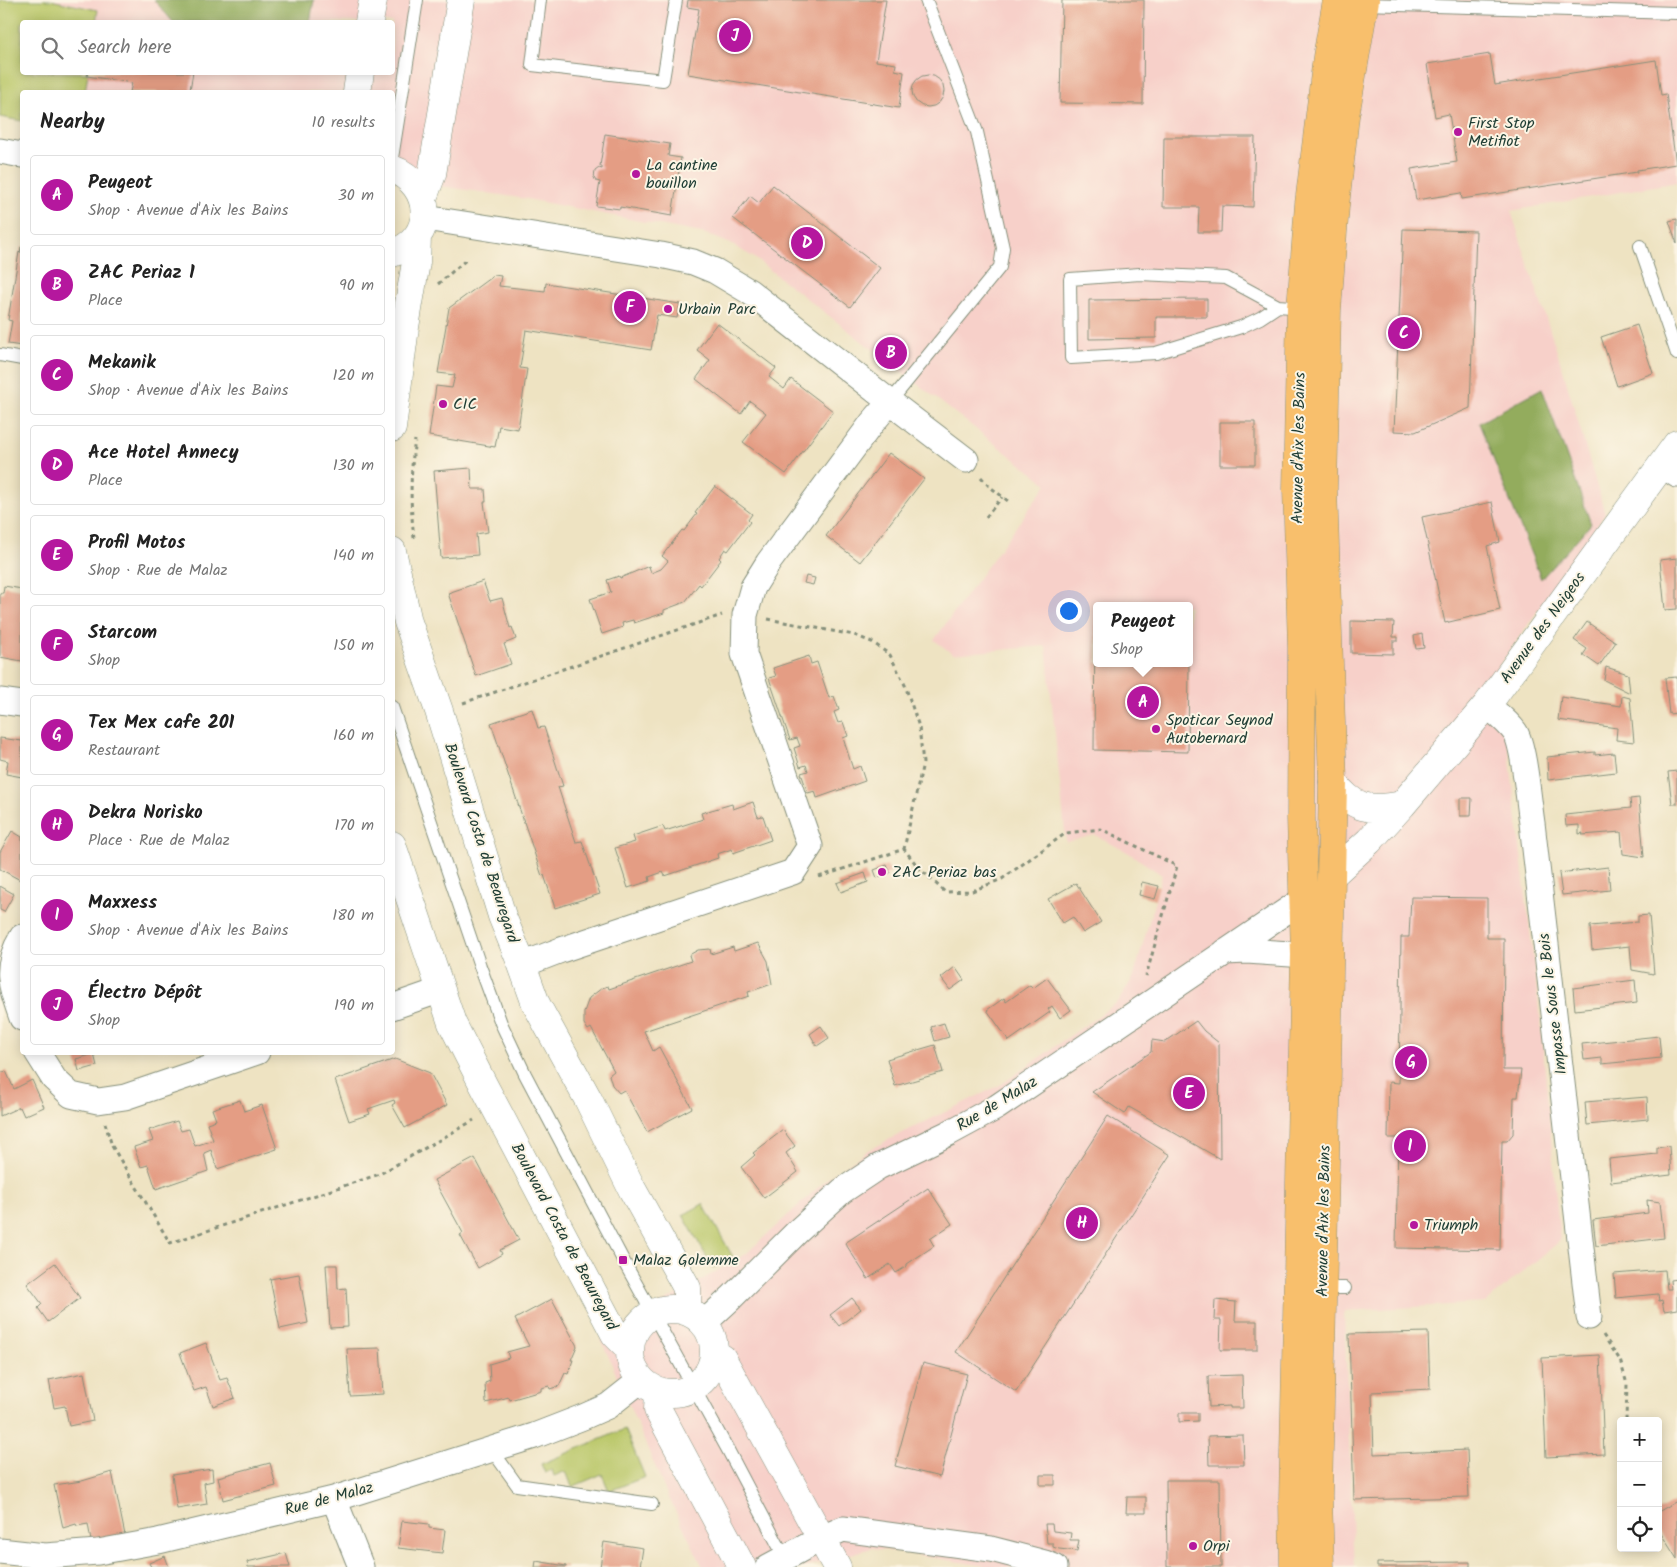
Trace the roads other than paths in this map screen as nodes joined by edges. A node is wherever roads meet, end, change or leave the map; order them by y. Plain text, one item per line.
1 (373, 0) edge
2 (417, 0) edge
3 (461, 0) edge
4 (540, 0) edge
5 (676, 0) edge
6 (926, 0) edge
7 (1337, 1) edge
8 (1364, 2) edge
9 (1677, 12) edge
10 (369, 20) edge
11 (360, 75) edge
12 (357, 90) edge
13 (1333, 114) junction
14 (395, 139) edge
15 (0, 151) edge
16 (20, 155) edge
17 (395, 170) edge
18 (422, 218) junction
19 (1640, 246) dead end
20 (395, 252) edge
21 (1302, 308) junction
22 (1677, 354) edge
23 (0, 355) edge
24 (20, 359) edge
25 (890, 402) junction
26 (404, 431) edge
27 (966, 460) road end
28 (1672, 462) edge
29 (403, 544) edge
30 (1314, 606) junction
31 (0, 701) edge
32 (20, 704) edge
33 (1487, 705) junction
34 (395, 716) edge
35 (1333, 782) junction
36 (1402, 805) junction
37 (395, 854) edge
38 (1332, 875) junction
39 (1304, 899) junction
40 (20, 940) edge
41 (1225, 952) junction
42 (1305, 955) junction
43 (522, 965) junction
44 (441, 990) junction
45 (395, 1006) edge
46 (20, 1012) edge
47 (39, 1055) edge
48 (248, 1055) edge
49 (1321, 1288) junction
50 (653, 1313) junction
51 (695, 1317) junction
52 (1589, 1317) road end
53 (630, 1349) junction
54 (714, 1354) junction
55 (650, 1386) junction
56 (692, 1388) junction
57 (492, 1450) junction
58 (334, 1499) junction
59 (652, 1504) dead end
60 (822, 1538) junction
61 (0, 1551) edge
62 (764, 1565) edge
63 (361, 1567) edge
64 (837, 1567) edge
65 (1055, 1567) edge
66 (1294, 1567) edge
67 (1320, 1567) edge

1 - 10 street
2 - 14 lane
3 - 18 street
4 - 5 lane
6 - 25 lane
7 - 8 lane
7 - 13 main road, Avenue d'Aix les Bains
8 - 9 lane
8 - 13 main road, Avenue d'Aix les Bains
11 - 12 street
13 - 21 main road, Avenue d'Aix les Bains
15 - 16 street
17 - 18 street
18 - 20 street
18 - 25 street
18 - 26 street
19 - 22 lane
21 - 21 lane
21 - 30 main road, Avenue d'Aix les Bains
23 - 24 lane
25 - 27 street
25 - 43 street
28 - 33 street, Avenue des Neigeos
29 - 43 street, Boulevard Costa de Beauregard
30 - 35 main road, Avenue d'Aix les Bains
30 - 39 main road, Avenue d'Aix les Bains
31 - 32 street
33 - 36 street, Avenue des Neigeos
33 - 52 street, Impasse Sous le Bois
34 - 50 lane
35 - 36 street
35 - 38 main road, Avenue d'Aix les Bains
36 - 38 street, Avenue des Neigeos
37 - 44 street, Boulevard Costa de Beauregard
38 - 39 main road
38 - 49 main road, Avenue d'Aix les Bains
39 - 41 street, Rue de Malaz
39 - 42 main road, Avenue d'Aix les Bains
40 - 46 street
41 - 42 street
41 - 51 street, Rue de Malaz
42 - 49 main road, Avenue d'Aix les Bains
43 - 51 street, Boulevard Costa de Beauregard
44 - 45 street
44 - 53 street, Boulevard Costa de Beauregard
47 - 48 street
49 - 66 main road, Avenue d'Aix les Bains
49 - 67 main road, Avenue d'Aix les Bains
50 - 51 street
50 - 53 street, Boulevard Costa de Beauregard
50 - 56 lane
51 - 54 street, Boulevard Costa de Beauregard
53 - 55 street, Boulevard Costa de Beauregard
54 - 56 street
54 - 60 street, Boulevard Costa de Beauregard
55 - 56 street
55 - 57 street, Rue de Malaz
55 - 62 street, Boulevard Costa de Beauregard
56 - 62 lane
57 - 58 street, Rue de Malaz
57 - 59 lane
58 - 61 street, Rue de Malaz
58 - 63 street
60 - 62 street
60 - 64 street, Boulevard Costa de Beauregard
60 - 65 street

